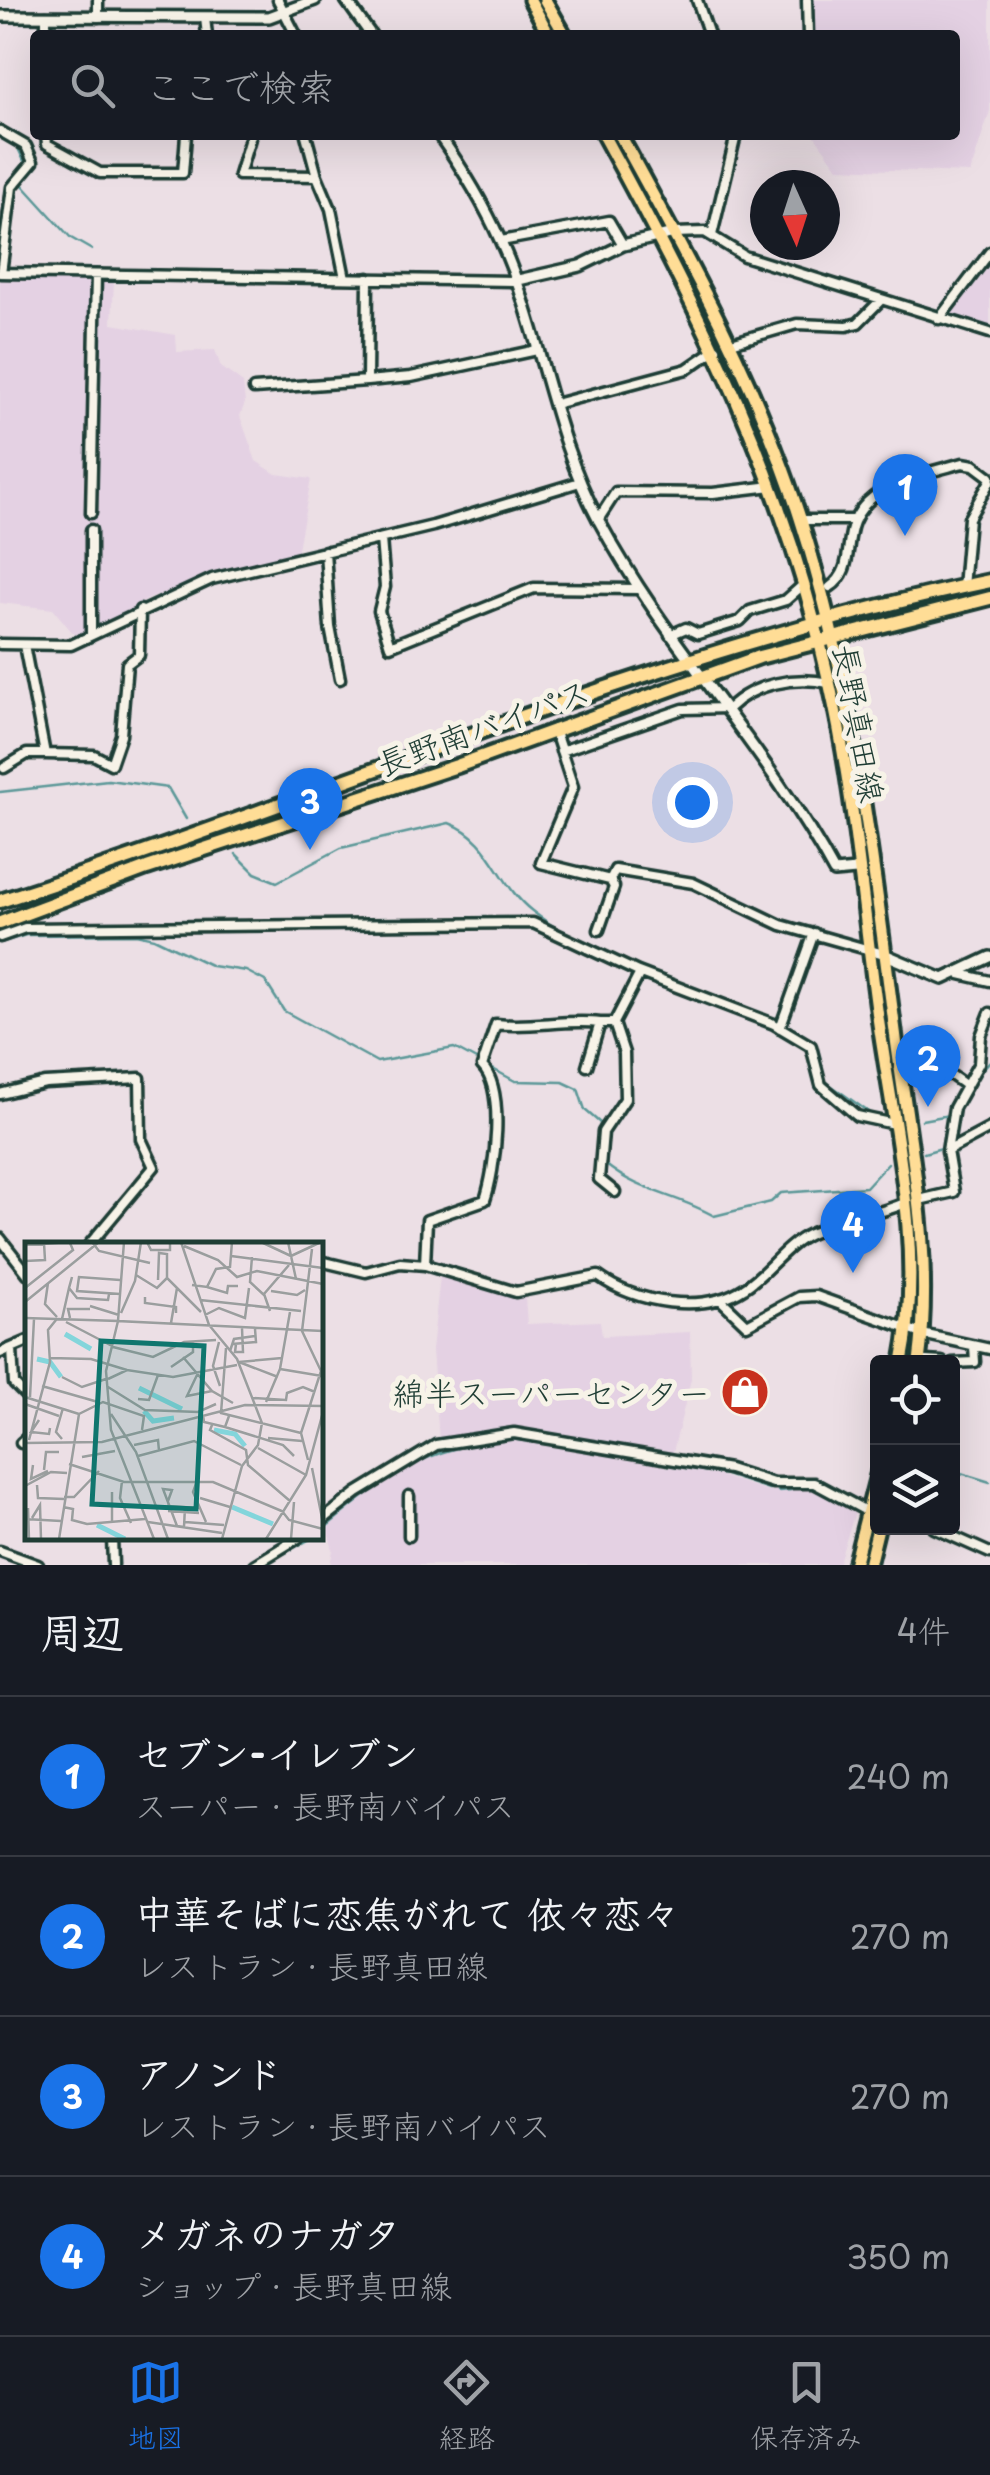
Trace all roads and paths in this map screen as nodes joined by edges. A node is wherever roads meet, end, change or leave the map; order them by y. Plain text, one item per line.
1 (98, 0) edge
2 (278, 0) edge
3 (315, 0) edge
4 (346, 0) edge
5 (530, 0) edge
6 (546, 0) edge
7 (698, 0) edge
8 (808, 0) edge
9 (286, 14) junction
10 (0, 16) edge
11 (46, 16) junction
12 (98, 17) junction
13 (206, 18) junction
14 (46, 30) edge
15 (207, 30) edge
16 (294, 30) edge
17 (367, 30) edge
18 (547, 30) edge
19 (561, 30) edge
20 (707, 30) edge
21 (808, 30) edge
22 (0, 131) edge
23 (47, 140) edge
24 (186, 140) edge
25 (249, 140) edge
26 (307, 140) edge
27 (442, 140) edge
28 (605, 140) edge
29 (623, 140) edge
30 (735, 140) edge
31 (316, 176) junction
32 (674, 232) junction
33 (657, 235) junction
34 (712, 235) junction
35 (501, 240) junction
36 (623, 245) junction
37 (990, 252) edge
38 (1, 273) edge
39 (96, 275) junction
40 (345, 278) junction
41 (368, 278) junction
42 (514, 281) junction
43 (880, 302) junction
44 (939, 319) junction
45 (990, 333) edge
46 (731, 343) junction
47 (716, 349) junction
48 (536, 350) junction
49 (366, 381) junction
50 (254, 389) dead end
51 (555, 404) junction
52 (990, 479) edge
53 (580, 482) junction
54 (774, 486) junction
55 (91, 513) dead end
56 (598, 520) junction
57 (801, 520) junction
58 (854, 520) junction
59 (91, 530) dead end
60 (381, 539) junction
61 (325, 551) junction
62 (990, 581) edge
63 (804, 584) junction
64 (830, 587) dead end
65 (964, 587) junction
66 (638, 589) junction
67 (990, 598) edge
68 (140, 610) junction
69 (829, 620) junction
70 (813, 624) junction
71 (670, 635) junction
72 (91, 636) junction
73 (833, 636) junction
74 (818, 640) junction
75 (0, 644) edge
76 (24, 645) junction
77 (691, 661) junction
78 (704, 676) junction
79 (340, 680) dead end
80 (830, 683) junction
81 (729, 708) junction
82 (554, 730) junction
83 (561, 751) junction
84 (44, 754) junction
85 (4, 768) dead end
86 (856, 870) junction
87 (610, 880) junction
88 (0, 901) edge
89 (0, 923) edge
90 (599, 930) dead end
91 (814, 933) junction
92 (0, 937) edge
93 (868, 949) junction
94 (884, 954) junction
95 (990, 957) edge
96 (640, 973) junction
97 (960, 974) junction
98 (990, 982) edge
99 (990, 1013) edge
100 (600, 1023) junction
101 (614, 1023) junction
102 (780, 1028) junction
103 (897, 1048) junction
104 (588, 1066) dead end
105 (965, 1085) junction
106 (0, 1094) edge
107 (894, 1124) junction
108 (990, 1128) edge
109 (947, 1151) junction
110 (616, 1192) dead end
111 (919, 1200) junction
112 (905, 1203) junction
113 (0, 1238) edge
114 (92, 1242) edge
115 (322, 1261) edge
116 (424, 1265) junction
117 (25, 1270) edge
118 (720, 1298) junction
119 (908, 1330) junction
120 (922, 1334) junction
121 (25, 1342) edge
122 (974, 1347) junction
123 (12, 1349) junction
124 (990, 1349) edge
125 (0, 1354) edge
126 (903, 1355) edge
127 (922, 1355) edge
128 (960, 1363) edge
129 (25, 1395) edge
130 (409, 1496) dead end
131 (870, 1504) edge
132 (868, 1512) junction
133 (322, 1520) edge
134 (876, 1535) edge
135 (950, 1535) edge
136 (409, 1536) dead end
137 (112, 1540) edge
138 (292, 1540) edge
139 (0, 1551) edge
140 (990, 1552) edge
141 (32, 1564) edge
142 (113, 1565) edge
143 (254, 1565) edge
144 (854, 1565) edge
145 (869, 1565) edge

1 - 12 street
2 - 9 street
3 - 9 street
4 - 17 street
5 - 18 main road
6 - 19 main road
7 - 20 street
8 - 21 street
9 - 13 street
9 - 16 street
10 - 11 street
11 - 12 street
11 - 14 street
12 - 13 street
13 - 15 street
22 - 38 street
23 - 24 street
25 - 31 street
26 - 31 street
27 - 35 street
28 - 33 main road, 長野真田線
29 - 32 main road, 長野真田線
30 - 34 street
31 - 40 street
32 - 33 street
32 - 34 street
32 - 46 main road, 長野真田線
33 - 36 street
33 - 47 main road, 長野真田線
34 - 43 street
35 - 36 street
35 - 42 street
36 - 42 street
37 - 44 street
38 - 39 street
39 - 40 street
39 - 55 street
40 - 41 street
41 - 42 street
41 - 49 street
42 - 48 street
43 - 44 street
43 - 46 street
44 - 45 street
46 - 57 main road, 長野真田線
47 - 51 street
47 - 54 main road, 長野真田線
48 - 49 street
48 - 51 street
49 - 50 street
51 - 53 street
52 - 58 street
52 - 65 street
53 - 56 street
53 - 60 street
54 - 56 street
54 - 63 main road, 長野真田線
56 - 66 street
57 - 58 street
57 - 69 main road, 長野真田線
58 - 64 street
59 - 72 street
60 - 61 street
60 - 66 street
61 - 68 street
61 - 79 street
62 - 65 highway, 長野南バイパス
63 - 70 main road, 長野真田線
63 - 71 street
65 - 69 highway, 長野南バイパス
66 - 71 street
67 - 73 highway, 長野南バイパス
68 - 72 street
68 - 84 street
69 - 70 highway, 長野南バイパス
69 - 73 main road, 長野真田線
70 - 74 main road, 長野真田線
70 - 77 highway, 長野南バイパス
71 - 77 street
72 - 76 street
73 - 74 highway, 長野南バイパス
73 - 94 main road, 長野真田線
74 - 78 highway, 長野南バイパス
74 - 80 main road, 長野真田線
75 - 76 street
76 - 84 street
77 - 78 street
77 - 88 highway, 長野南バイパス
78 - 81 street
78 - 82 highway, 長野南バイパス
80 - 81 street
80 - 86 main road, 長野真田線
81 - 83 street
81 - 86 street
82 - 83 street
82 - 89 highway, 長野南バイパス
83 - 87 street
84 - 85 street
86 - 93 main road, 長野真田線
87 - 90 street
87 - 91 street
91 - 93 street
91 - 102 street
92 - 96 street
93 - 94 street
93 - 107 main road, 長野真田線
94 - 97 street
94 - 103 main road, 長野真田線
95 - 97 street
96 - 101 street
96 - 102 street
97 - 98 street
99 - 105 street
100 - 101 street
100 - 104 street
100 - 116 street
101 - 110 street
102 - 107 street
103 - 105 street
103 - 111 main road, 長野真田線
105 - 109 street
106 - 114 street
107 - 112 main road, 長野真田線
108 - 109 street
109 - 111 street
111 - 120 main road, 長野真田線
112 - 118 street
112 - 119 main road, 長野真田線
113 - 117 street
115 - 116 street
116 - 118 street
118 - 119 street
119 - 120 street
119 - 126 main road, 長野真田線
120 - 122 street
120 - 127 main road, 長野真田線
121 - 123 street
122 - 124 street
122 - 128 street
123 - 125 street
123 - 129 street
130 - 136 street
131 - 132 main road
132 - 133 street
132 - 144 main road
134 - 145 main road
135 - 140 street
137 - 142 street
138 - 143 street
139 - 141 street

